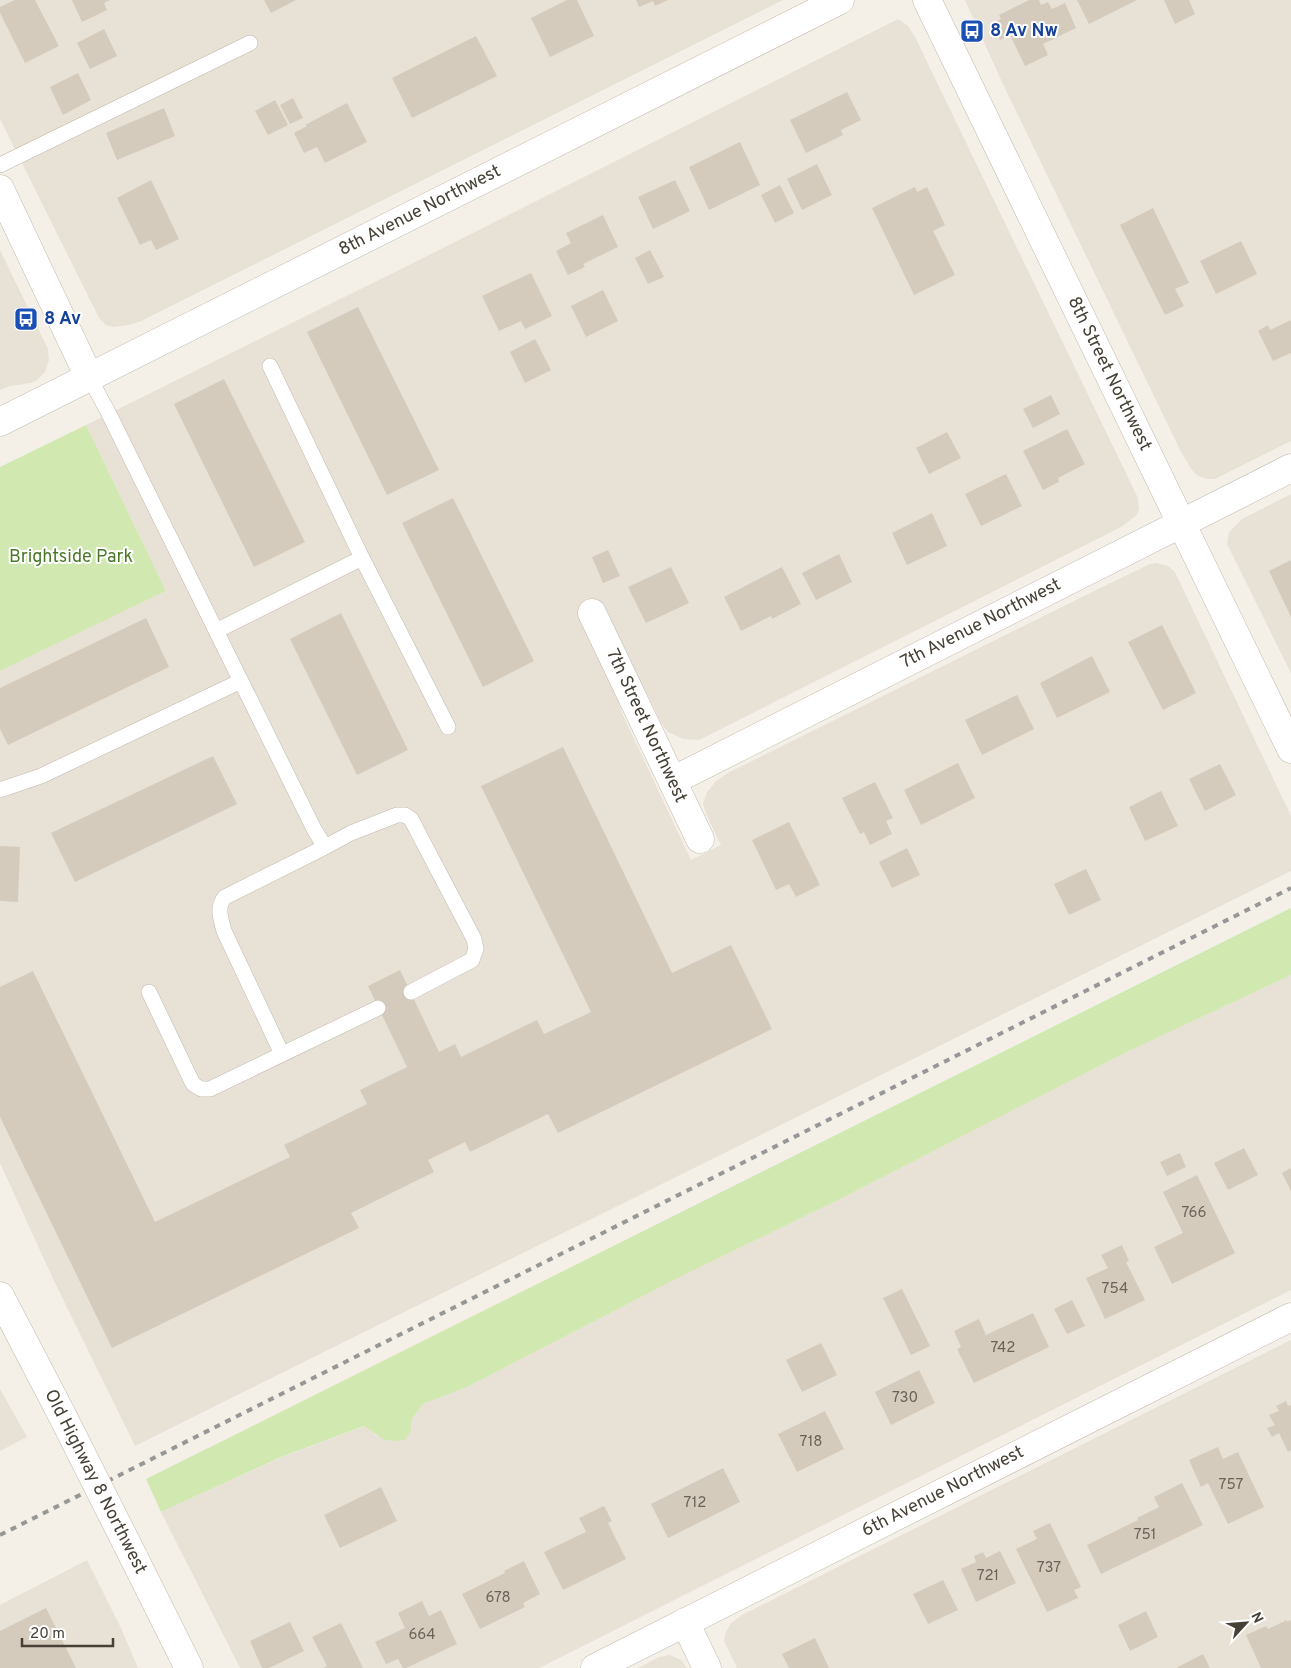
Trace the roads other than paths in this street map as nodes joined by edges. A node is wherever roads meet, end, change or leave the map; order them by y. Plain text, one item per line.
1 (840, 0) edge
2 (927, 0) edge
3 (250, 43) dead end
4 (0, 165) edge
5 (0, 189) edge
6 (270, 366) dead end
7 (89, 377) junction
8 (0, 422) edge
9 (1291, 468) edge
10 (1182, 522) junction
11 (362, 558) junction
12 (592, 613) dead end
13 (216, 631) junction
14 (241, 681) junction
15 (448, 727) dead end
16 (1291, 749) edge
17 (672, 781) junction
18 (0, 790) edge
19 (700, 839) dead end
20 (325, 847) junction
21 (149, 992) dead end
22 (410, 992) dead end
23 (378, 1008) dead end
24 (282, 1054) junction
25 (0, 1296) edge
26 (1291, 1317) edge
27 (685, 1622) junction
28 (189, 1668) edge
29 (595, 1668) edge
30 (708, 1668) edge

1 - 7 street, 8th Avenue Northwest
2 - 10 street, 8th Street Northwest
3 - 4 lane
5 - 7 street
6 - 11 lane
7 - 8 street, 8th Avenue Northwest
7 - 13 lane
9 - 10 street, 7th Avenue Northwest
10 - 16 street, 8th Street Northwest
10 - 17 street, 7th Avenue Northwest
11 - 13 lane
11 - 15 lane
12 - 17 street, 7th Street Northwest
13 - 14 lane
14 - 18 lane
14 - 20 lane
17 - 19 street, 7th Street Northwest
20 - 22 lane
20 - 24 lane
21 - 24 lane
23 - 24 lane
25 - 28 street, Old Highway 8 Northwest, bridge
26 - 27 street, 6th Avenue Northwest
27 - 29 street, 6th Avenue Northwest
27 - 30 street

